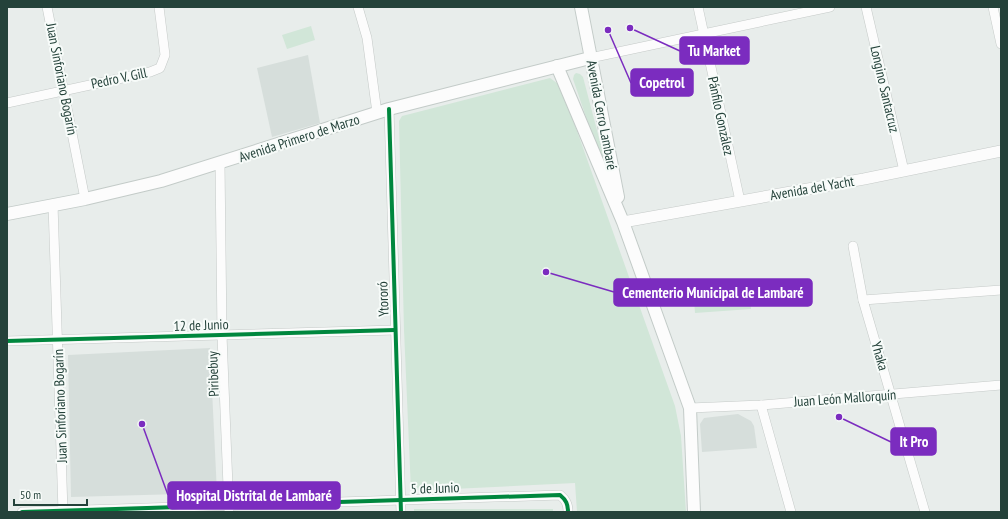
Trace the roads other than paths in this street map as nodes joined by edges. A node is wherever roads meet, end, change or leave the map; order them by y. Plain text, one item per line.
1 (48, 7) edge
2 (159, 7) edge
3 (358, 7) edge
4 (581, 7) edge
5 (698, 7) edge
6 (830, 7) edge
7 (866, 7) edge
8 (993, 7) edge
9 (703, 34) junction
10 (1001, 44) edge
11 (590, 58) junction
12 (557, 66) junction
13 (65, 90) junction
14 (7, 103) edge
15 (389, 109) junction
16 (376, 113) junction
17 (1001, 151) edge
18 (220, 163) junction
19 (904, 171) junction
20 (86, 199) junction
21 (740, 201) junction
22 (53, 204) junction
23 (7, 214) edge
24 (623, 222) junction
25 (852, 246) dead end
26 (1001, 290) edge
27 (863, 300) junction
28 (395, 330) junction
29 (222, 335) junction
30 (57, 340) junction
31 (7, 341) edge
32 (1001, 385) edge
33 (891, 395) junction
34 (761, 405) junction
35 (690, 408) junction
36 (401, 500) junction
37 (229, 509) edge
38 (63, 511) edge
39 (22, 512) edge
40 (401, 512) edge
41 (568, 512) edge
42 (694, 512) edge
43 (791, 512) edge
44 (925, 512) edge

1 - 13 street, Juan Sinforiano Bogarín
2 - 13 street, Pedro V. Gill
3 - 16 street
4 - 11 main road, Avenida Cerro Lambaré
5 - 9 street, Pánfilo González
6 - 9 street
7 - 19 street, Longino Santacruz
8 - 10 street
9 - 11 street
9 - 21 street, Pánfilo González
11 - 12 main road, Avenida Primero de Marzo
11 - 24 main road, Avenida Cerro Lambaré
12 - 15 main road, Avenida Primero de Marzo
12 - 24 main road, Avenida Cerro Lambaré
13 - 14 street, Pedro V. Gill
13 - 20 street, Juan Sinforiano Bogarín
15 - 16 main road, Avenida Primero de Marzo
15 - 28 street, Ytororó
16 - 18 main road, Avenida Primero de Marzo
17 - 19 street, Avenida del Yacht
18 - 20 main road, Avenida Primero de Marzo
18 - 29 street, Piribebuy
19 - 21 street, Avenida del Yacht
20 - 22 main road, Avenida Primero de Marzo
21 - 24 street, Avenida del Yacht
22 - 23 main road, Avenida Primero de Marzo
22 - 30 street, Juan Sinforiano Bogarín
24 - 35 main road, Avenida Cerro Lambaré
25 - 27 street, Yhaka
26 - 27 street
27 - 33 street, Yhaka
28 - 29 street, 12 de Junio
28 - 36 street, Ytororó
29 - 30 street, 12 de Junio
29 - 37 street, Piribebuy
30 - 31 street, 12 de Junio
30 - 38 street, Juan Sinforiano Bogarín
32 - 33 street, Juan León Mallorquín
33 - 34 street, Juan León Mallorquín
33 - 44 street, Yhaka
34 - 35 street, Juan León Mallorquín
34 - 43 street
35 - 42 main road, Avenida Cerro Lambaré
36 - 37 street, 5 de Junio
36 - 40 street, Ytororó
36 - 41 street, 5 de Junio
37 - 38 street, 5 de Junio
38 - 39 street, 5 de Junio

